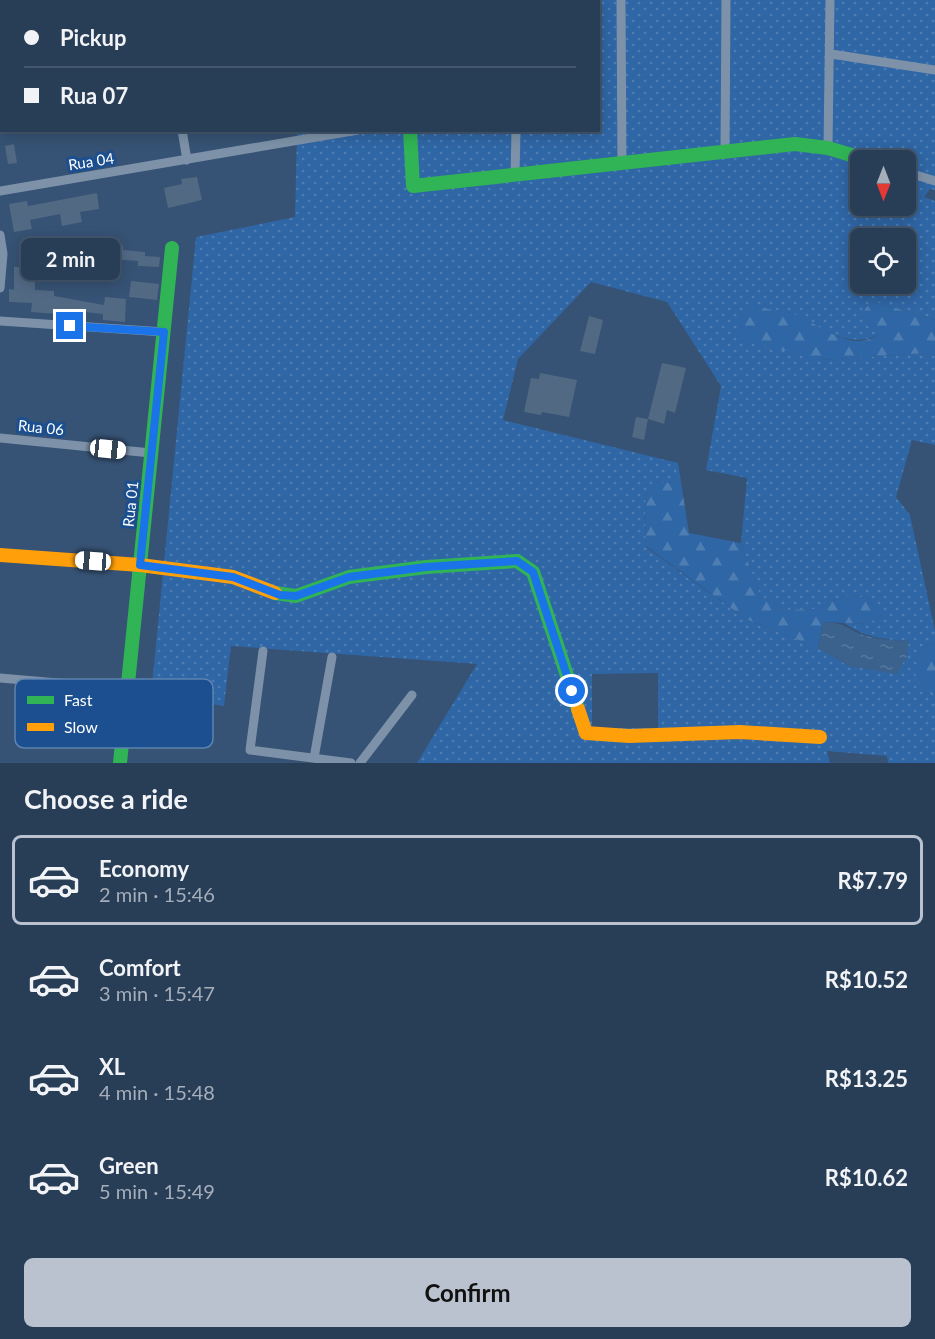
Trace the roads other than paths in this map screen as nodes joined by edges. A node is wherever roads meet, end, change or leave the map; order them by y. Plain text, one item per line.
1 (621, 0) edge
2 (726, 0) edge
3 (830, 0) edge
4 (831, 54) junction
5 (935, 70) edge
6 (182, 132) edge
7 (347, 132) edge
8 (410, 132) edge
9 (516, 132) edge
10 (828, 148) junction
11 (725, 152) junction
12 (850, 155) edge
13 (187, 160) junction
14 (622, 165) junction
15 (916, 175) edge
16 (516, 176) junction
17 (935, 181) edge
18 (0, 191) edge
19 (0, 235) edge
20 (172, 248) dead end
21 (0, 288) edge
22 (0, 321) edge
23 (164, 332) junction
24 (0, 438) edge
25 (152, 453) junction
26 (0, 555) edge
27 (140, 565) junction
28 (262, 651) dead end
29 (332, 657) dead end
30 (0, 678) edge
31 (15, 679) edge
32 (128, 679) edge
33 (412, 695) dead end
34 (820, 737) dead end
35 (121, 748) edge
36 (284, 759) edge
37 (314, 759) junction
38 (120, 763) edge
39 (351, 763) edge
40 (360, 763) edge

1 - 14 street
2 - 11 street
3 - 4 street
4 - 5 street
4 - 10 street
6 - 13 street
7 - 13 street, Rua 04
8 - 16 street
9 - 16 street
10 - 11 street
10 - 12 street
11 - 14 street
13 - 18 street, Rua 04
14 - 16 street
15 - 17 street
19 - 21 street
20 - 23 street, Rua 01
22 - 23 street
23 - 25 street, Rua 01
24 - 25 street, Rua 06
25 - 27 street, Rua 01
26 - 27 street
27 - 32 street, Rua 01
27 - 34 street
28 - 36 street
29 - 37 street
30 - 31 street
33 - 40 street
35 - 38 street, Rua 01
36 - 37 street
37 - 39 street

